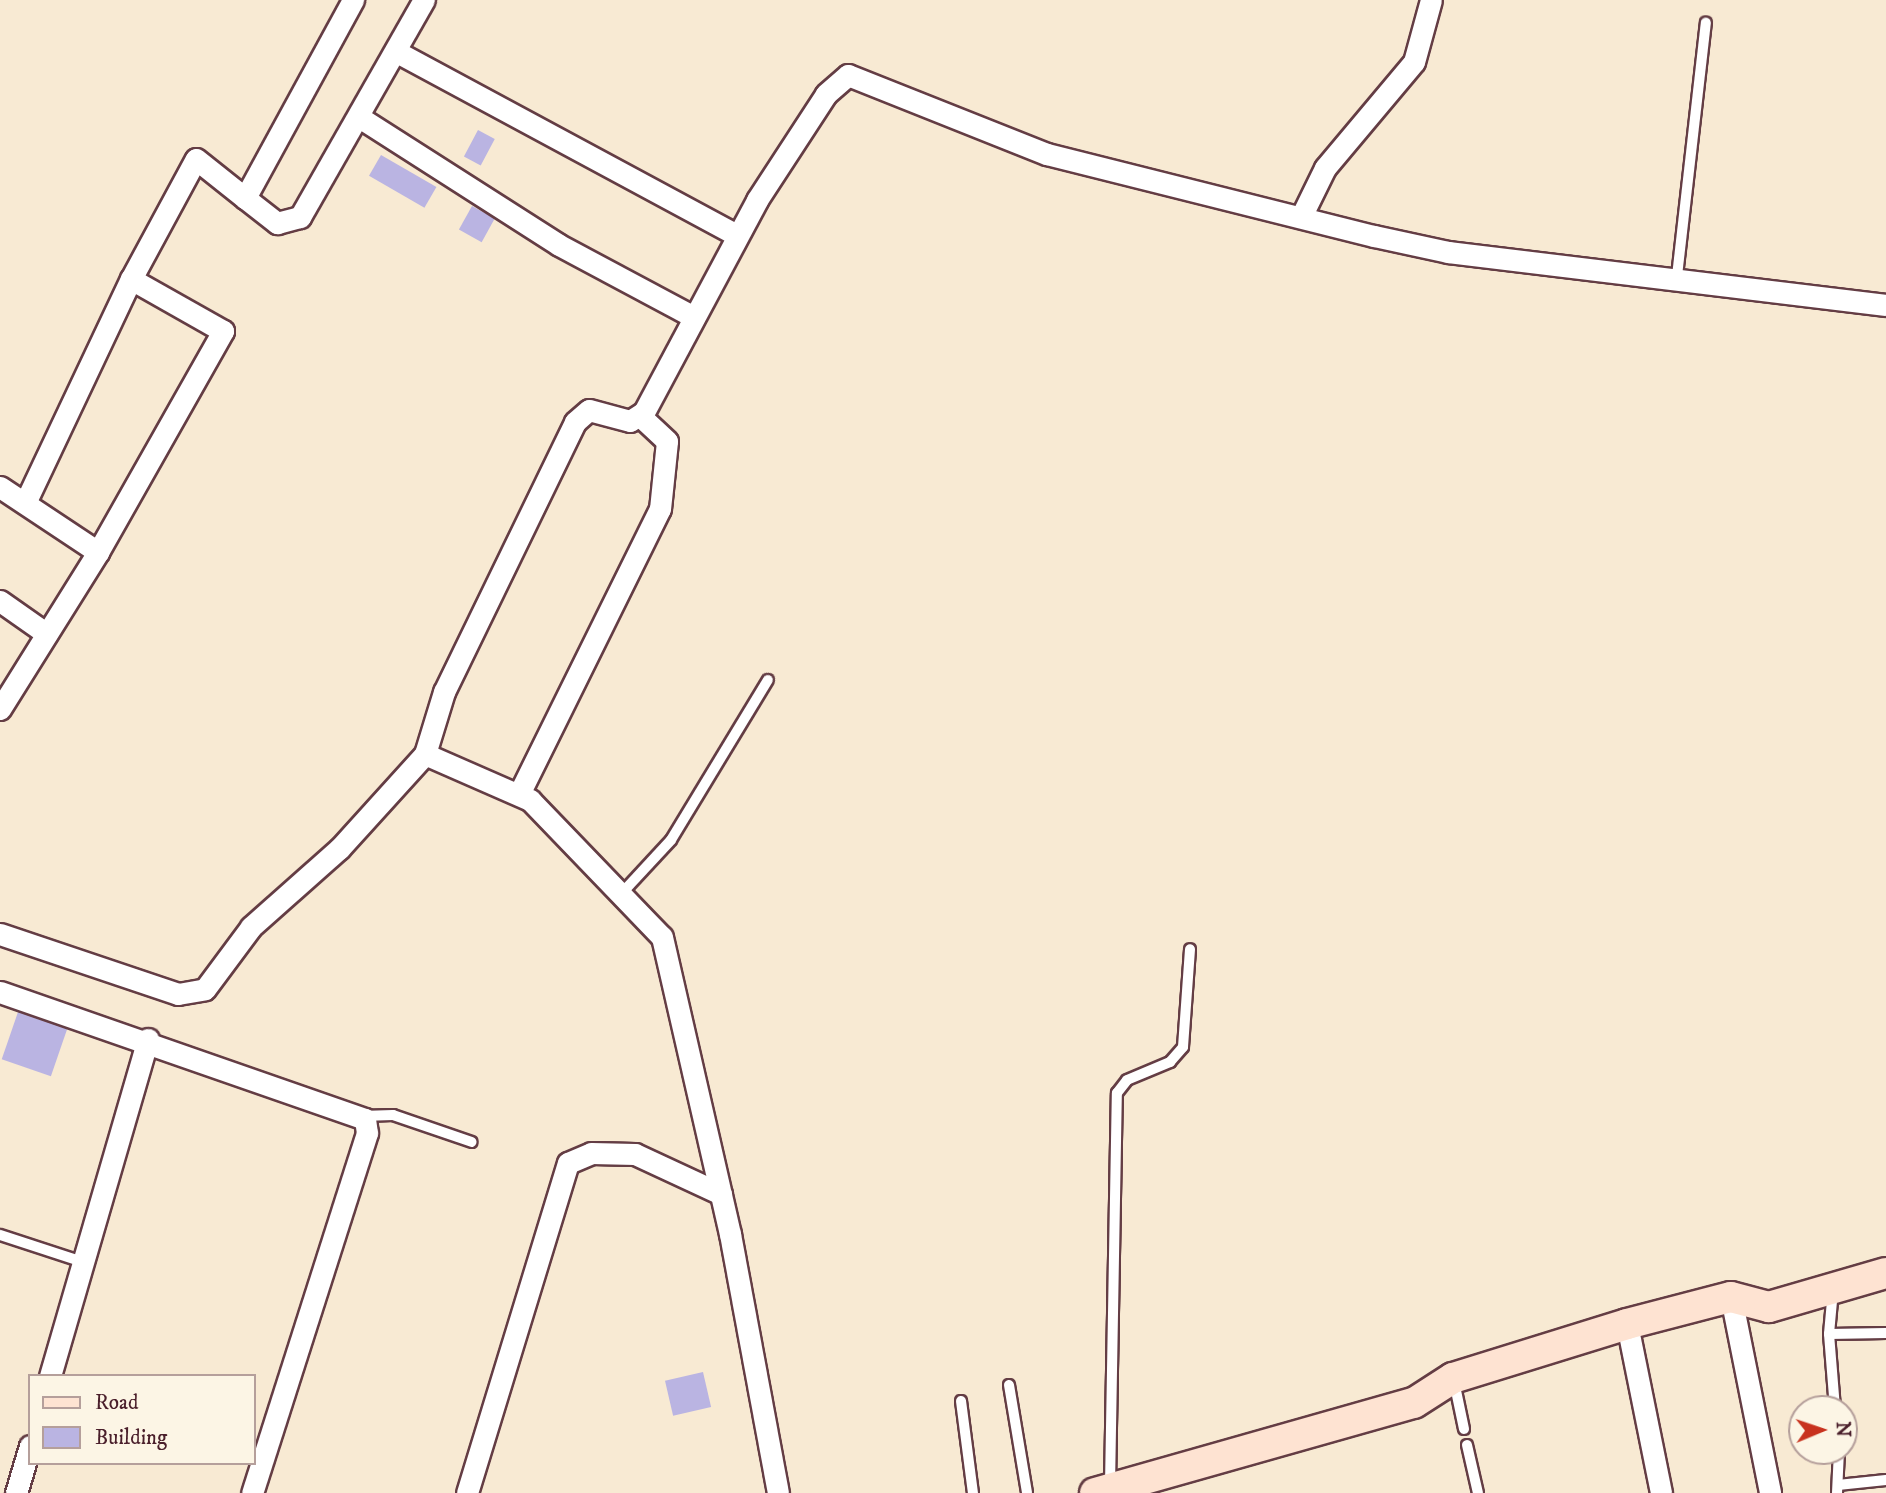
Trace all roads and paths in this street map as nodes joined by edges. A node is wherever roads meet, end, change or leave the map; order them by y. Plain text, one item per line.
1 (353, 0) edge
2 (424, 0) edge
3 (1431, 0) edge
4 (1706, 23) dead end
5 (395, 51) junction
6 (359, 117) junction
7 (245, 198) junction
8 (1301, 217) junction
9 (737, 235) junction
10 (1677, 276) junction
11 (131, 279) junction
12 (1886, 305) edge
13 (694, 317) junction
14 (640, 416) junction
15 (0, 487) edge
16 (25, 503) junction
17 (98, 552) junction
18 (0, 601) edge
19 (47, 634) junction
20 (768, 680) dead end
21 (0, 709) edge
22 (425, 754) junction
23 (519, 794) junction
24 (622, 893) junction
25 (0, 934) edge
26 (1190, 949) dead end
27 (0, 992) edge
28 (148, 1039) junction
29 (362, 1116) junction
30 (472, 1142) dead end
31 (721, 1194) junction
32 (0, 1235) edge
33 (83, 1262) junction
34 (1886, 1273) edge
35 (1833, 1288) junction
36 (1731, 1297) junction
37 (1627, 1324) junction
38 (1886, 1333) edge
39 (1829, 1334) junction
40 (51, 1374) edge
41 (1453, 1378) junction
42 (1009, 1385) dead end
43 (1834, 1395) edge
44 (961, 1401) dead end
45 (1464, 1429) dead end
46 (1467, 1445) dead end
47 (28, 1453) edge
48 (1838, 1465) edge
49 (1886, 1480) edge
50 (1837, 1489) edge
51 (1102, 1491) edge
52 (16, 1493) edge
53 (252, 1493) edge
54 (467, 1493) edge
55 (778, 1493) edge
56 (973, 1493) edge
57 (1027, 1493) edge
58 (1478, 1493) edge
59 (1661, 1493) edge
60 (1770, 1493) edge

1 - 7 street
2 - 5 street
3 - 8 street
4 - 10 lane
5 - 6 street
5 - 9 street
6 - 7 street
6 - 13 street
7 - 11 street
8 - 9 street
8 - 10 street
9 - 13 street
10 - 12 street
11 - 16 street
11 - 17 street
13 - 14 street
14 - 22 street
14 - 23 street
15 - 16 street
16 - 17 street
17 - 19 street
18 - 19 street
19 - 21 street
20 - 24 lane
22 - 23 street
22 - 25 street
23 - 24 street
24 - 31 street
26 - 51 lane
27 - 28 street
28 - 29 street
28 - 33 street
29 - 30 lane
29 - 53 street
31 - 54 street
31 - 55 street
32 - 33 lane
33 - 40 street
34 - 35 main road
35 - 36 main road
35 - 39 lane
36 - 37 main road
36 - 60 street
37 - 41 main road
37 - 59 street
38 - 39 lane
39 - 43 lane
41 - 45 lane
41 - 51 main road
42 - 57 lane
44 - 56 lane
46 - 58 lane
47 - 52 street
48 - 50 lane
49 - 50 lane

